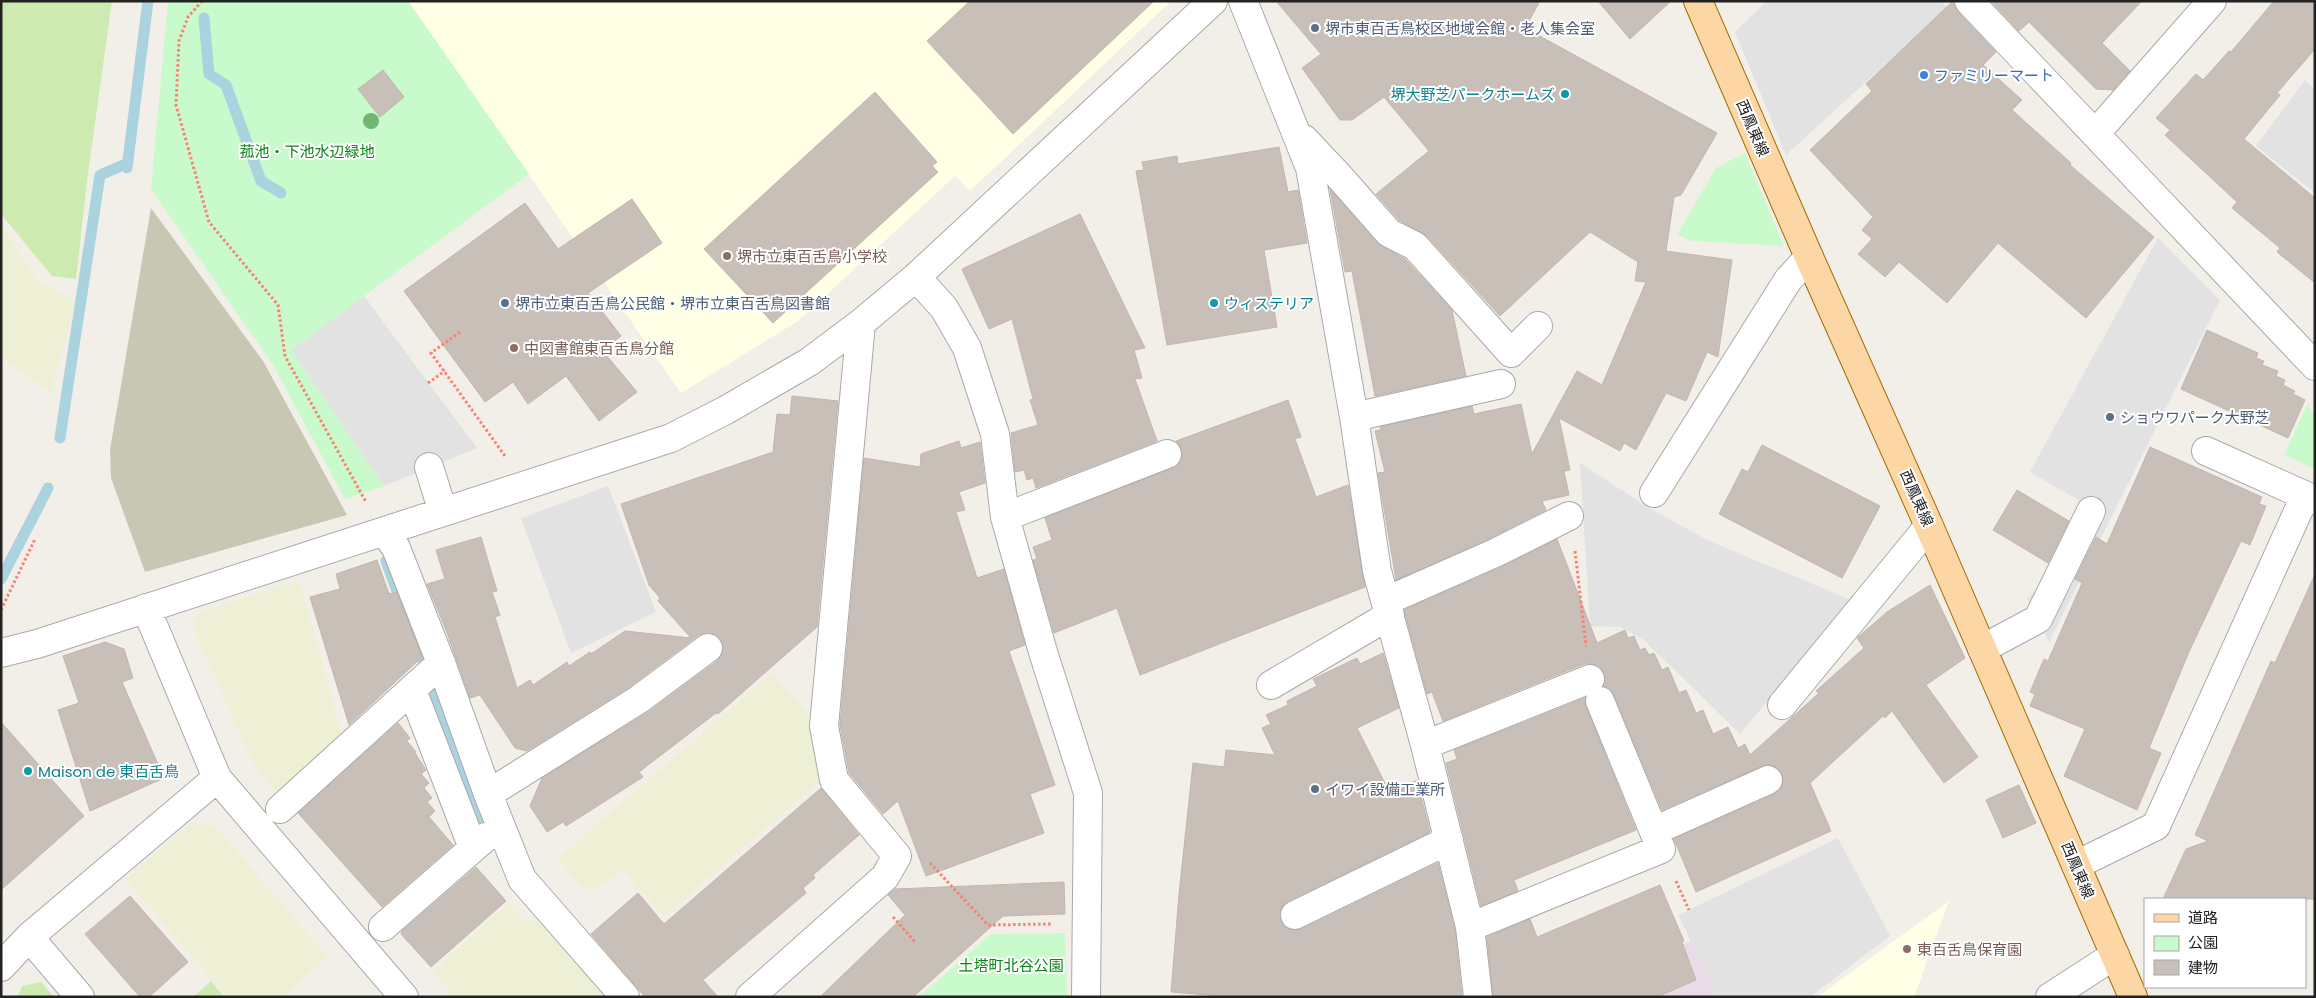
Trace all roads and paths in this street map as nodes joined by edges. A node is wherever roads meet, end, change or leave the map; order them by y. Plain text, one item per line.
1 (202, 1) edge
2 (1213, 1) edge
3 (1243, 1) edge
4 (1698, 1) edge
5 (1969, 1) edge
6 (2212, 1) edge
7 (1298, 132) junction
8 (2095, 134) junction
9 (1809, 257) junction
10 (916, 277) junction
11 (861, 323) junction
12 (1538, 326) dead end
13 (460, 332) dead end
14 (2315, 366) edge
15 (445, 371) junction
16 (428, 383) dead end
17 (1501, 384) dead end
18 (1354, 416) junction
19 (2206, 451) dead end
20 (1167, 454) dead end
21 (510, 462) dead end
22 (430, 467) dead end
23 (1654, 493) dead end
24 (2310, 498) edge
25 (368, 505) dead end
26 (2091, 511) dead end
27 (444, 512) junction
28 (1569, 516) joint
29 (1005, 517) junction
30 (1929, 526) junction
31 (384, 531) junction
32 (35, 539) dead end
33 (146, 608) junction
34 (1388, 608) junction
35 (1, 610) edge
36 (708, 648) dead end
37 (1982, 648) junction
38 (1, 653) edge
39 (441, 663) junction
40 (1271, 685) dead end
41 (412, 690) junction
42 (1595, 690) junction
43 (1782, 705) dead end
44 (1425, 745) junction
45 (217, 778) junction
46 (1768, 780) dead end
47 (488, 794) junction
48 (280, 809) dead end
49 (501, 825) junction
50 (1654, 831) junction
51 (1449, 840) junction
52 (473, 848) junction
53 (897, 856) junction
54 (2076, 865) junction
55 (1295, 915) dead end
56 (1088, 924) junction
57 (383, 927) dead end
58 (1470, 927) junction
59 (29, 937) junction
60 (2115, 955) junction
61 (1, 967) edge
62 (80, 997) edge
63 (404, 997) edge
64 (625, 997) edge
65 (750, 997) edge
66 (1086, 997) edge
67 (1478, 997) edge
68 (2050, 997) edge
69 (2133, 997) edge

1 - 25 path
2 - 10 street
3 - 7 street
4 - 9 main road, 西鳳東線
5 - 8 street
6 - 8 street
7 - 12 street
7 - 18 street
8 - 14 street
9 - 23 street
9 - 30 main road, 西鳳東線
10 - 11 street
10 - 29 street
11 - 27 street
11 - 53 street
13 - 15 path
15 - 16 path
15 - 21 path
17 - 18 street
18 - 34 street
19 - 24 street
20 - 29 street
22 - 27 street
24 - 54 street
26 - 37 street
27 - 31 street
28 - 34 street
28 - 42 path
29 - 56 street
30 - 37 main road, 西鳳東線
30 - 43 street
31 - 33 street
31 - 39 street
32 - 35 path
33 - 38 street
33 - 45 street
34 - 40 street
34 - 44 street
36 - 47 street
37 - 54 main road, 西鳳東線
39 - 41 street
39 - 47 street
41 - 48 street
41 - 52 street
42 - 44 street
42 - 50 street
44 - 51 street
45 - 59 street
45 - 63 street
46 - 50 street
47 - 49 street
49 - 52 street
49 - 64 street
50 - 58 street
51 - 55 street
51 - 58 street
52 - 57 street
53 - 56 path
53 - 65 street
54 - 60 main road, 西鳳東線
56 - 66 street
58 - 67 street
59 - 61 street
59 - 62 street
60 - 68 street
60 - 69 main road, 西鳳東線

